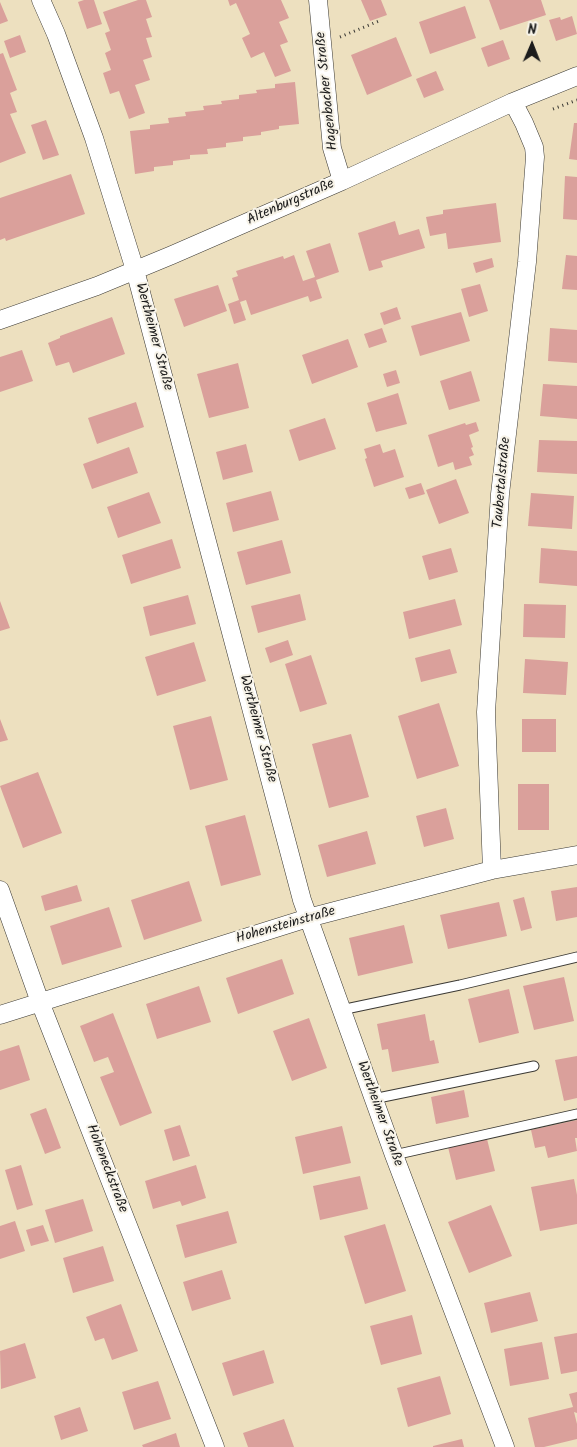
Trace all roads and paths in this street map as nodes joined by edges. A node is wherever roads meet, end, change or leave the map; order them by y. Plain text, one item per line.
1 (41, 0) edge
2 (318, 0) edge
3 (379, 21) dead end
4 (335, 39) dead end
5 (577, 76) edge
6 (577, 100) edge
7 (513, 102) junction
8 (553, 109) dead end
9 (342, 181) junction
10 (135, 270) junction
11 (0, 320) edge
12 (577, 855) edge
13 (492, 870) junction
14 (0, 890) edge
15 (308, 918) junction
16 (577, 957) edge
17 (40, 1002) junction
18 (341, 1010) junction
19 (0, 1015) edge
20 (534, 1066) dead end
21 (373, 1099) junction
22 (577, 1114) edge
23 (394, 1155) junction
24 (215, 1447) edge
25 (505, 1447) edge

1 - 10 street, Wertheimer Straße
2 - 9 street, Hagenbacher Straße
3 - 4 path
5 - 7 street, Altenburgstraße
6 - 8 path
7 - 9 street, Altenburgstraße
7 - 13 street, Taubertalstraße
9 - 10 street, Altenburgstraße
10 - 11 street, Altenburgstraße
10 - 15 street, Wertheimer Straße
12 - 13 street, Hohensteinstraße
13 - 15 street, Hohensteinstraße
14 - 17 street, Hoheneckstraße
15 - 17 street, Hohensteinstraße
15 - 18 street, Wertheimer Straße
16 - 18 lane
17 - 19 street, Hohensteinstraße
17 - 24 street, Hoheneckstraße
18 - 21 street, Wertheimer Straße
20 - 21 lane
21 - 23 street, Wertheimer Straße
22 - 23 lane
23 - 25 street, Wertheimer Straße

